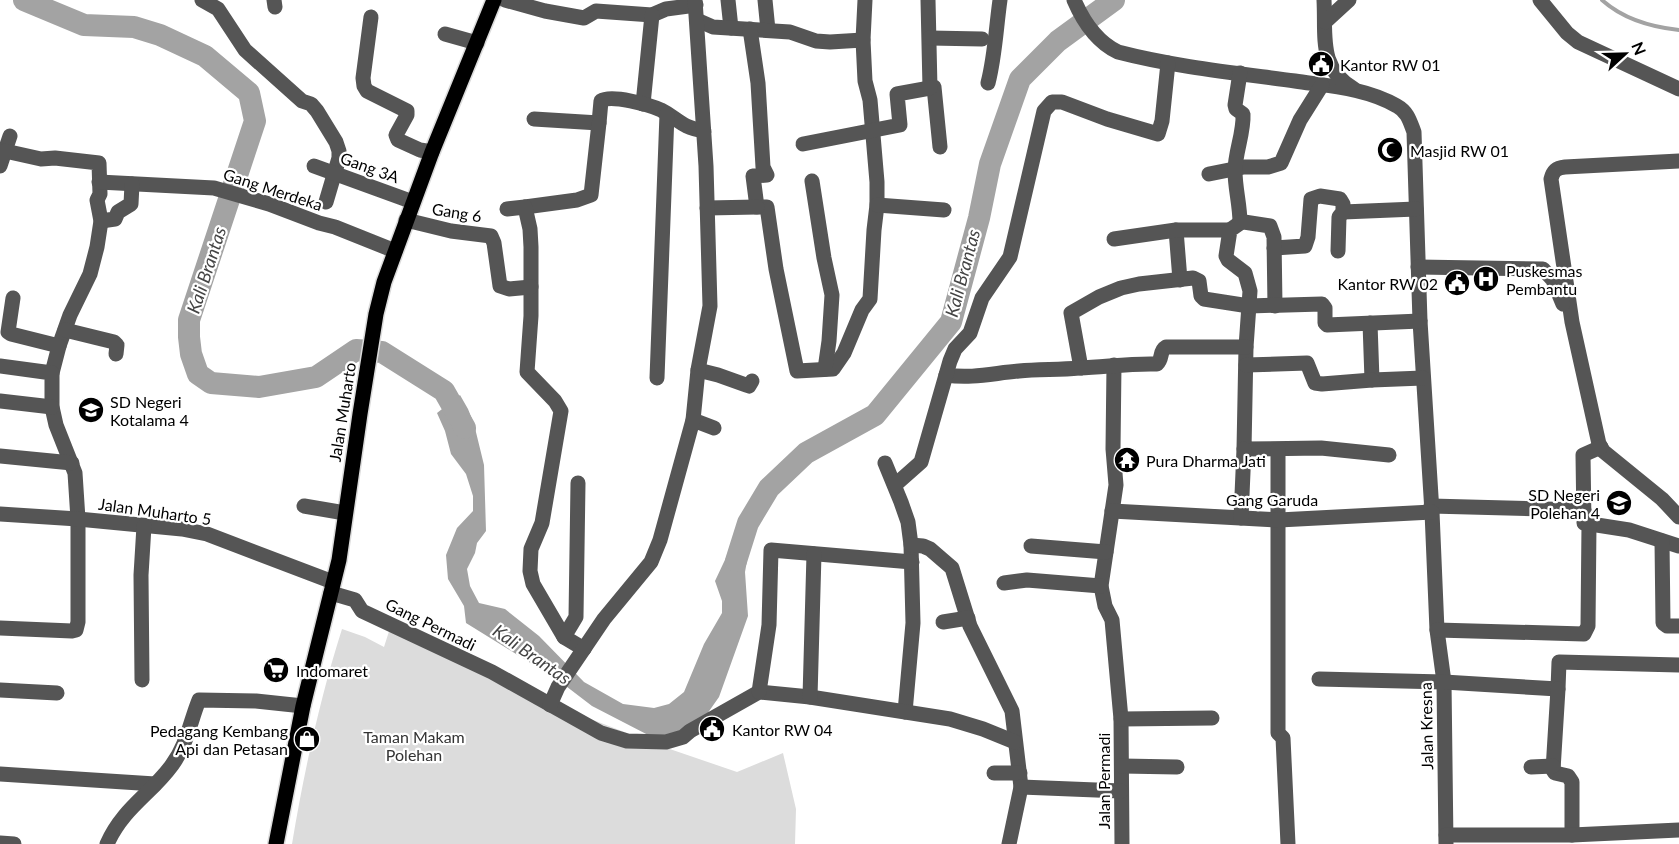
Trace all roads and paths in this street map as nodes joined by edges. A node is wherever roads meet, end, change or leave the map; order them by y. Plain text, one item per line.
1 (202, 0) edge
2 (494, 0) edge
3 (505, 0) edge
4 (728, 0) edge
5 (765, 0) edge
6 (865, 0) edge
7 (928, 0) edge
8 (1000, 0) edge
9 (1324, 0) edge
10 (1349, 0) edge
11 (1540, 0) edge
12 (1076, 4) edge
13 (661, 8) edge
14 (696, 8) edge
15 (371, 17) dead end
16 (1325, 22) junction
17 (731, 28) junction
18 (750, 29) junction
19 (768, 30) junction
20 (445, 34) dead end
21 (930, 38) junction
22 (982, 39) dead end
23 (863, 40) junction
24 (477, 43) junction
25 (1168, 63) junction
26 (1240, 73) junction
27 (988, 83) dead end
28 (1322, 85) junction
29 (930, 88) junction
30 (1679, 89) edge
31 (1356, 90) junction
32 (643, 104) junction
33 (667, 114) junction
34 (534, 119) dead end
35 (599, 123) junction
36 (872, 130) junction
37 (704, 131) junction
38 (10, 136) dead end
39 (803, 144) dead end
40 (940, 147) dead end
41 (432, 152) junction
42 (2, 160) edge
43 (1679, 161) edge
44 (314, 166) dead end
45 (1235, 170) junction
46 (334, 173) junction
47 (1209, 174) dead end
48 (99, 182) junction
49 (812, 182) dead end
50 (132, 184) junction
51 (326, 202) dead end
52 (413, 202) junction
53 (877, 206) junction
54 (525, 207) junction
55 (757, 207) junction
56 (707, 208) junction
57 (1416, 208) junction
58 (507, 209) dead end
59 (944, 210) dead end
60 (1342, 212) junction
61 (406, 220) junction
62 (100, 221) junction
63 (1234, 226) junction
64 (1176, 230) junction
65 (1114, 239) dead end
66 (1274, 248) junction
67 (395, 250) junction
68 (1338, 251) dead end
69 (1418, 267) junction
70 (1180, 280) junction
71 (531, 287) junction
72 (13, 298) dead end
73 (1249, 306) junction
74 (1275, 306) junction
75 (1420, 321) junction
76 (1572, 322) junction
77 (1370, 323) junction
78 (65, 330) junction
79 (59, 346) junction
80 (1246, 347) junction
81 (116, 354) dead end
82 (1114, 365) junction
83 (0, 366) edge
84 (1246, 366) junction
85 (1081, 368) junction
86 (825, 369) junction
87 (698, 370) junction
88 (52, 373) junction
89 (946, 375) junction
90 (657, 378) dead end
91 (1423, 378) junction
92 (1372, 380) junction
93 (752, 381) dead end
94 (0, 401) edge
95 (52, 406) junction
96 (693, 420) junction
97 (714, 428) dead end
98 (1601, 447) junction
99 (1244, 450) junction
100 (1278, 450) junction
101 (1389, 455) dead end
102 (0, 456) edge
103 (72, 463) junction
104 (885, 463) dead end
105 (578, 483) dead end
106 (895, 485) junction
107 (304, 507) dead end
108 (1431, 509) junction
109 (1112, 511) junction
110 (345, 513) junction
111 (0, 514) edge
112 (1587, 517) junction
113 (1679, 517) edge
114 (1240, 518) junction
115 (78, 519) junction
116 (1279, 520) junction
117 (144, 526) junction
118 (1662, 541) junction
119 (911, 545) junction
120 (1031, 546) dead end
121 (1679, 546) edge
122 (1106, 552) junction
123 (814, 554) junction
124 (912, 562) junction
125 (1004, 584) dead end
126 (1101, 586) junction
127 (332, 588) junction
128 (968, 618) junction
129 (943, 621) dead end
130 (1679, 626) edge
131 (0, 628) edge
132 (1437, 630) junction
133 (1562, 634) junction
134 (564, 637) junction
135 (584, 649) junction
136 (1559, 662) junction
137 (1679, 665) edge
138 (1319, 679) dead end
139 (141, 680) dead end
140 (1444, 682) junction
141 (1558, 689) junction
142 (0, 690) edge
143 (759, 692) junction
144 (57, 693) dead end
145 (810, 697) junction
146 (550, 705) junction
147 (303, 706) junction
148 (905, 711) junction
149 (1121, 718) junction
150 (1212, 718) dead end
151 (1015, 742) junction
152 (1122, 766) junction
153 (1554, 766) junction
154 (1177, 767) dead end
155 (1531, 767) dead end
156 (994, 772) dead end
157 (0, 774) edge
158 (1021, 780) junction
159 (155, 784) junction
160 (1121, 791) junction
161 (1679, 830) edge
162 (1572, 835) junction
163 (1446, 840) edge
164 (0, 843) edge
165 (14, 844) edge
166 (107, 844) edge
167 (276, 844) edge
168 (1009, 844) edge
169 (1122, 844) edge
170 (1288, 844) edge

1 - 46 street
2 - 24 main road, Jalan Muharto
3 - 13 street
4 - 17 street
5 - 19 street
6 - 23 street
7 - 21 street
8 - 27 street
9 - 16 street
10 - 16 street
11 - 30 street
12 - 25 street
13 - 14 street
13 - 32 street
14 - 17 street
14 - 37 street
15 - 41 street
16 - 31 street
17 - 18 street
18 - 19 street
18 - 55 street
19 - 23 street
20 - 24 street
21 - 22 street
21 - 29 street
23 - 36 street
24 - 41 main road, Jalan Muharto
25 - 26 street
25 - 89 street
26 - 28 street
26 - 45 street
28 - 31 street
28 - 45 street
29 - 36 street
29 - 40 street
31 - 57 street, Jalan Kresna
32 - 33 street
32 - 35 street
33 - 37 street
33 - 90 street
34 - 35 street
35 - 54 street
36 - 39 street
36 - 53 street
37 - 56 street
38 - 42 street
41 - 52 main road, Jalan Muharto
42 - 48 street
43 - 76 street
44 - 46 street, Gang 3A
45 - 47 street
45 - 63 street
46 - 51 street
46 - 52 street, Gang 3A
48 - 50 street, Gang Merdeka
48 - 62 street
49 - 86 street
50 - 62 street
50 - 67 street, Gang Merdeka
52 - 61 main road, Jalan Muharto
53 - 59 street
53 - 86 street
54 - 58 street
54 - 71 street
55 - 56 street
55 - 86 street
56 - 87 street
57 - 60 street
57 - 69 street, Jalan Kresna
60 - 66 street
60 - 68 street
61 - 67 main road, Jalan Muharto
61 - 71 street, Gang 6
62 - 78 street
63 - 64 street
63 - 66 street
63 - 73 street
64 - 65 street
64 - 70 street
66 - 74 street
67 - 110 main road, Jalan Muharto
69 - 75 street, Jalan Kresna
69 - 76 street
70 - 73 street
70 - 85 street
71 - 134 street
72 - 79 street
73 - 74 street
73 - 80 street
74 - 77 street
75 - 77 street
75 - 91 street, Jalan Kresna
76 - 98 street
77 - 92 street
78 - 79 street
78 - 81 street
79 - 88 street
80 - 82 street
80 - 84 street
82 - 85 street
82 - 109 street
83 - 88 street
84 - 92 street
84 - 99 street
85 - 89 street
87 - 93 street
87 - 96 street
88 - 95 street
89 - 106 street
91 - 92 street
91 - 108 street, Jalan Kresna
94 - 95 street
95 - 103 street
96 - 97 street
96 - 135 street
98 - 112 street
98 - 113 street
99 - 100 street
99 - 114 street
100 - 101 street
100 - 116 street
102 - 103 street
103 - 115 street
104 - 106 street
105 - 134 street
106 - 119 street
107 - 110 street
108 - 112 street, Gang Garuda
108 - 116 street, Gang Garuda
108 - 132 street, Jalan Kresna
109 - 114 street, Gang Garuda
109 - 122 street
110 - 127 main road, Jalan Muharto
111 - 115 street, Jalan Muharto 5
112 - 118 street, Gang Garuda
112 - 133 street
114 - 116 street, Gang Garuda
115 - 117 street, Jalan Muharto 5
115 - 131 street
116 - 170 street
117 - 127 street, Jalan Muharto 5
117 - 139 street
118 - 121 street, Gang Garuda
118 - 130 street
119 - 124 street
119 - 128 street
120 - 122 street
122 - 126 street
123 - 124 street
123 - 143 street
123 - 145 street
124 - 148 street
125 - 126 street
126 - 149 street, Jalan Permadi
127 - 146 street, Gang Permadi
127 - 147 main road, Jalan Muharto
128 - 129 street
128 - 151 street
132 - 133 street
132 - 140 street, Jalan Kresna
133 - 136 street
134 - 135 street
135 - 146 street
136 - 137 street
136 - 141 street
138 - 140 street
140 - 141 street
140 - 163 street, Jalan Kresna
141 - 153 street
142 - 144 street
143 - 145 street
143 - 146 street, Gang Permadi
145 - 148 street
147 - 159 street
147 - 167 main road, Jalan Muharto
148 - 151 street
149 - 150 street
149 - 152 street, Jalan Permadi
151 - 158 street
152 - 154 street
152 - 160 street, Jalan Permadi
153 - 155 street
153 - 162 street
156 - 158 street
157 - 159 street
158 - 160 street
158 - 168 street
159 - 166 street
160 - 169 street, Jalan Permadi
161 - 162 street
162 - 163 street
164 - 165 street

